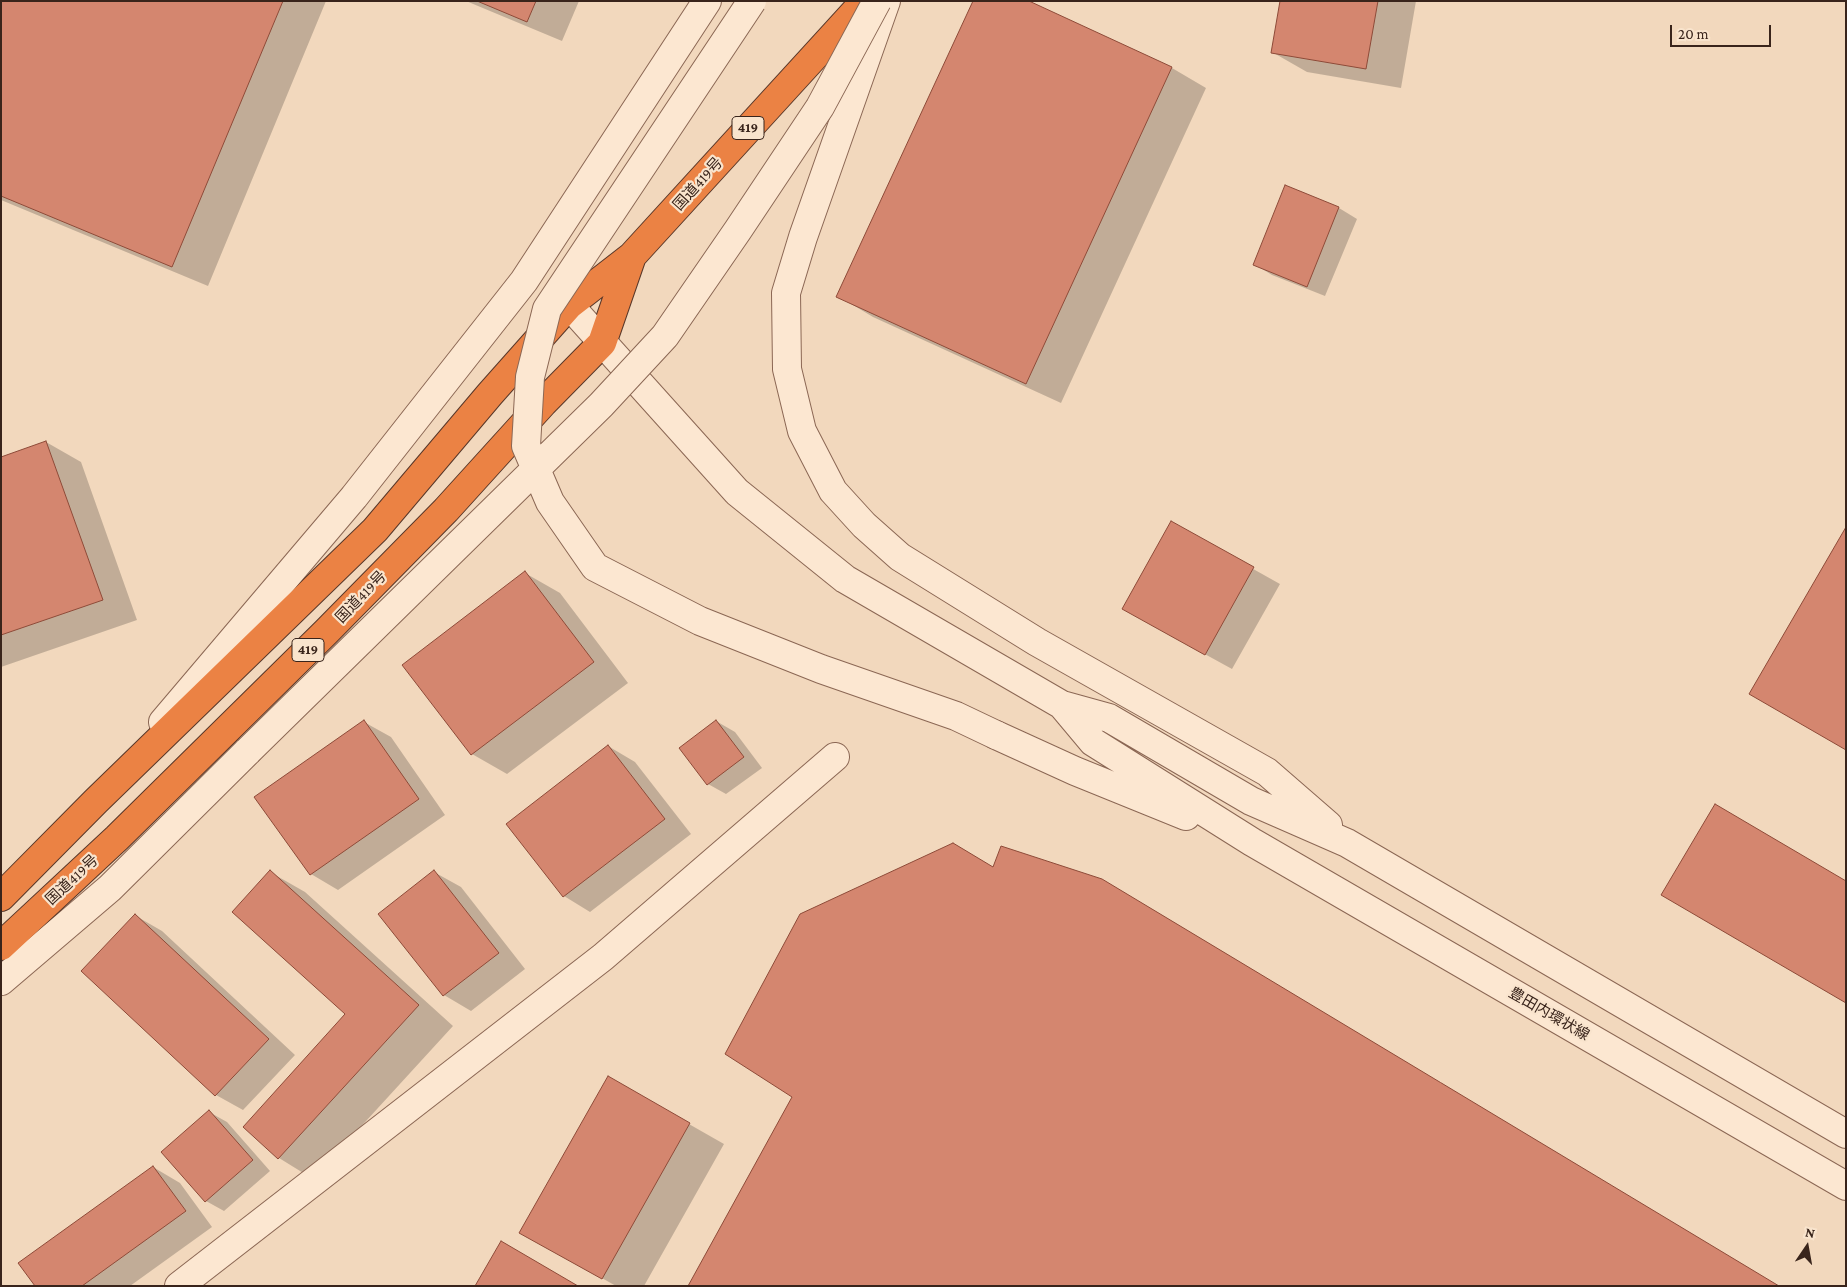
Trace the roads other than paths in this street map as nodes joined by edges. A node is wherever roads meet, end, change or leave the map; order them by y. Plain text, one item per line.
1 (707, 1) edge
2 (752, 1) edge
3 (865, 1) edge
4 (877, 1) edge
5 (886, 1) edge
6 (632, 256) junction
7 (569, 305) junction
8 (602, 343) junction
9 (1062, 705) junction
10 (835, 757) dead end
11 (96, 801) junction
12 (1252, 842) junction
13 (1347, 842) junction
14 (1, 897) edge
15 (1, 946) edge
16 (1, 981) edge
17 (1846, 1134) edge
18 (1846, 1186) edge
19 (179, 1286) edge

1 - 11 street
2 - 12 street, bridge
3 - 6 highway, 国道419号 / 419
4 - 16 street, bridge
5 - 13 street
6 - 7 highway, 国道419号 / 419
6 - 8 highway, 国道419号 / 419
7 - 8 street
7 - 11 highway, 国道419号 / 419
8 - 9 street
8 - 15 highway, 国道419号 / 419
9 - 12 street
9 - 13 street
10 - 19 street
11 - 14 highway, 国道419号 / 419
12 - 18 street, 豊田内環状線
13 - 17 street

